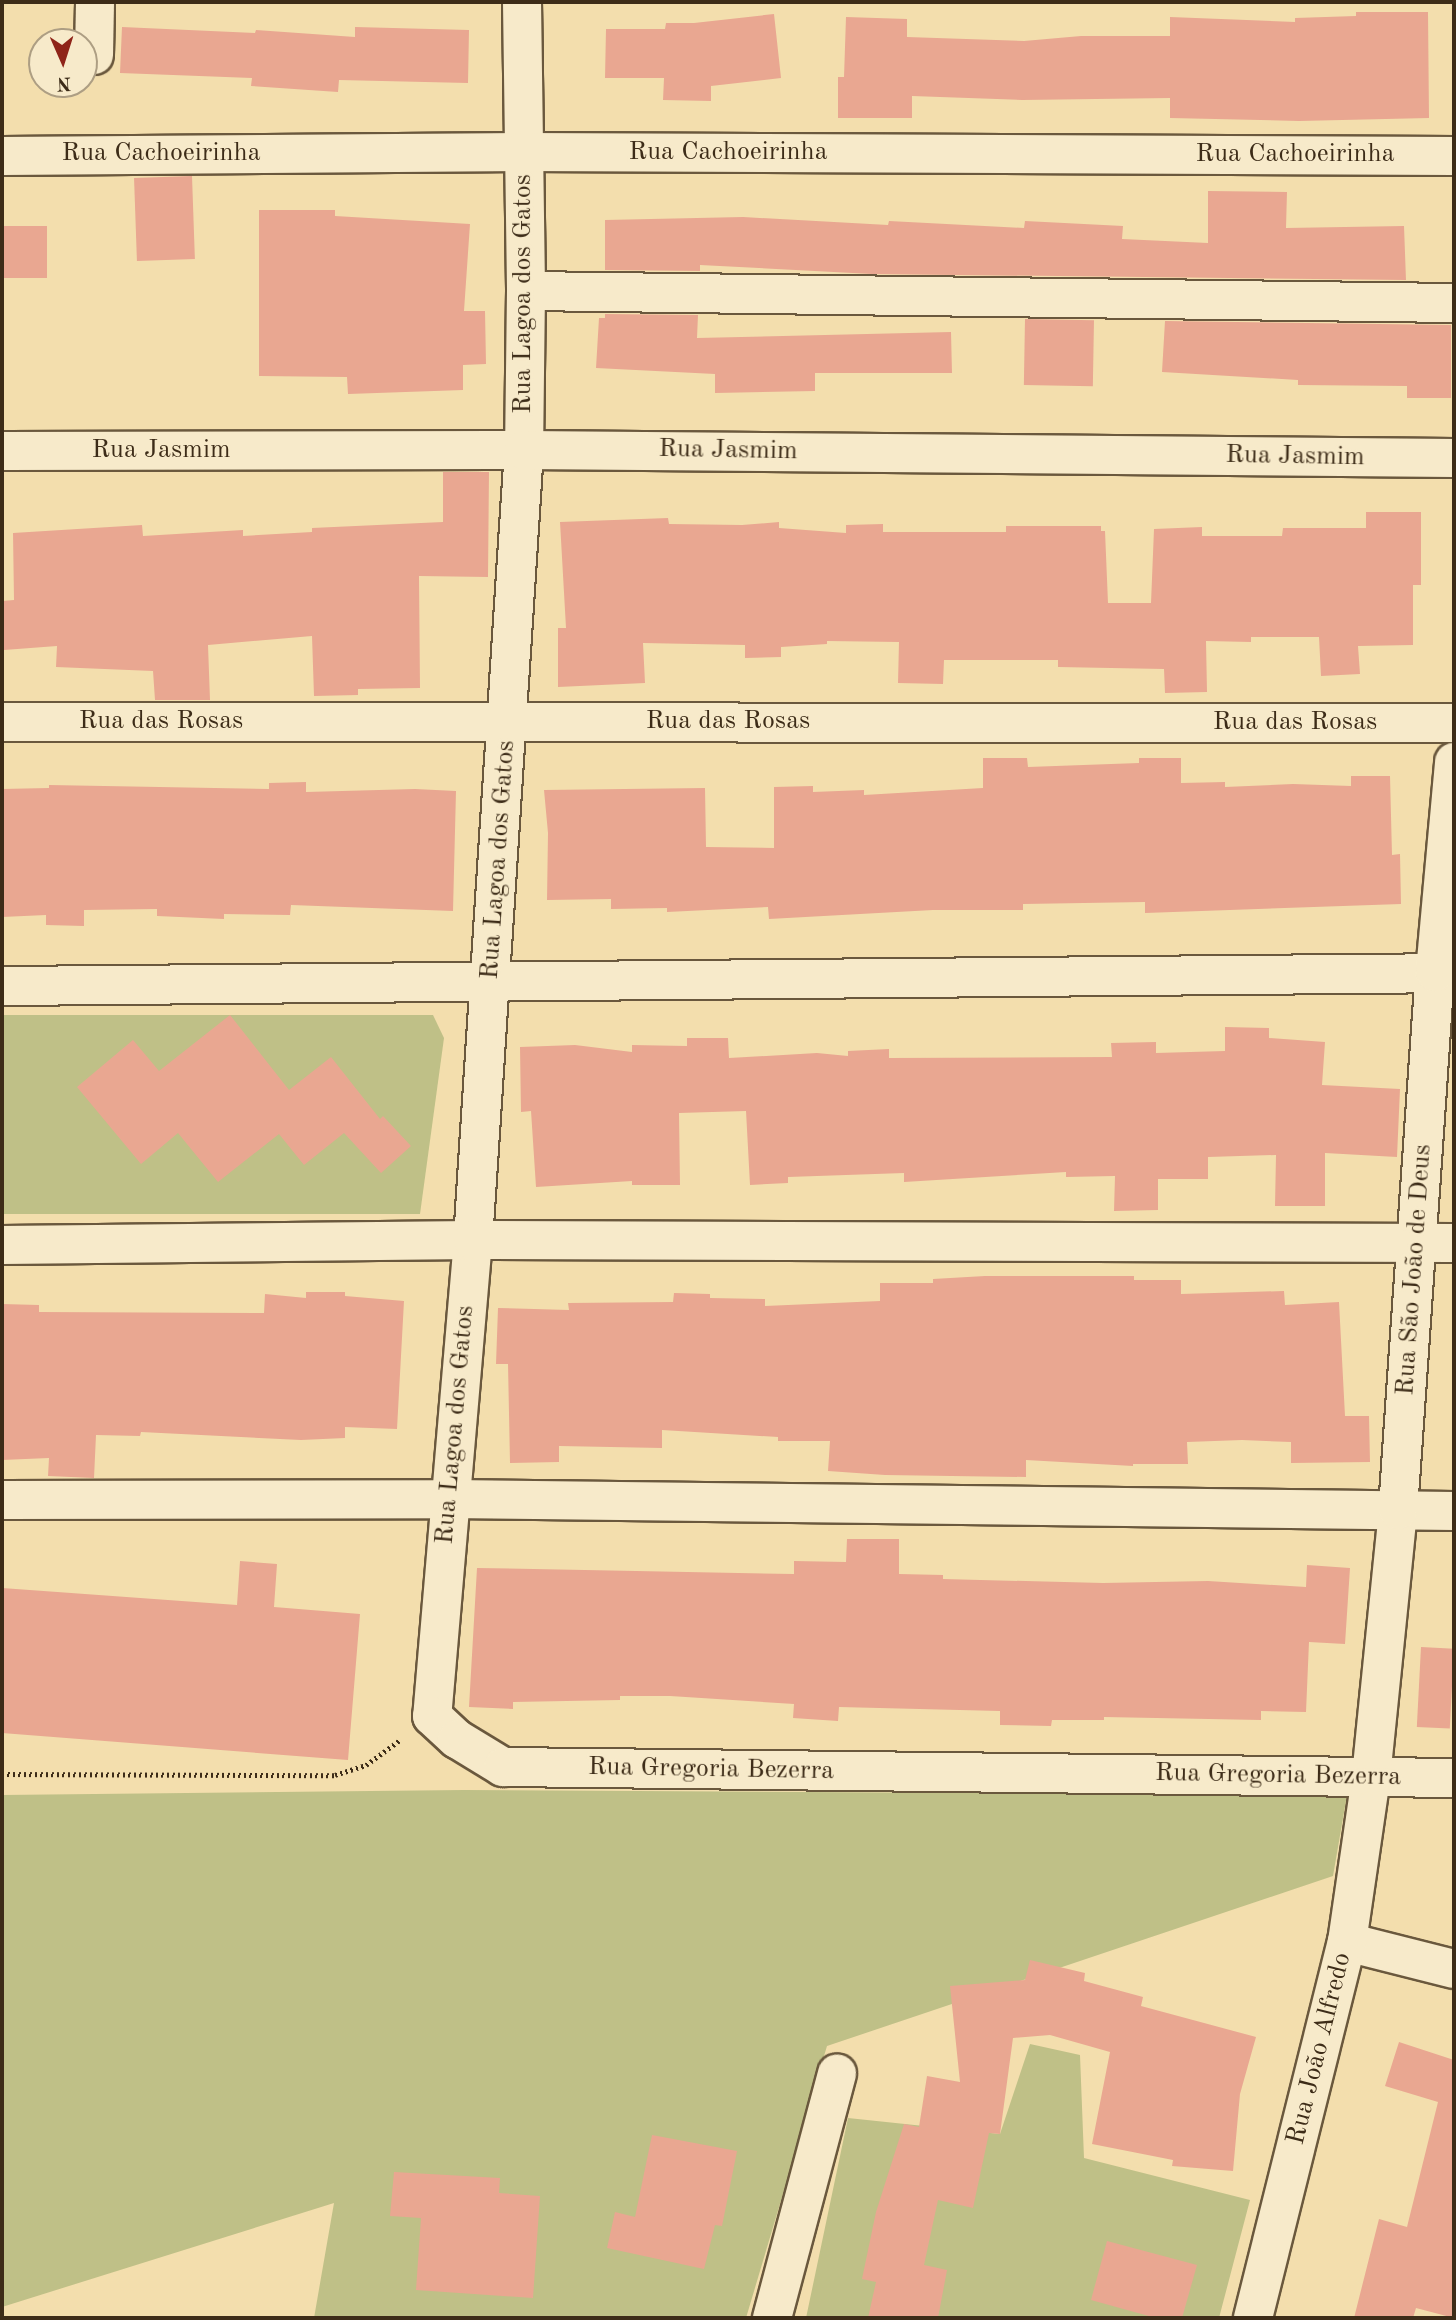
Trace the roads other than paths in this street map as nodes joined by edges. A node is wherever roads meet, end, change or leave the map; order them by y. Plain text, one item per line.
1 (95, 2) edge
2 (522, 2) edge
3 (95, 28) edge
4 (523, 152) junction
5 (2, 156) edge
6 (1454, 156) edge
7 (526, 291) junction
8 (1454, 303) edge
9 (524, 450) junction
10 (2, 451) edge
11 (1454, 458) edge
12 (508, 721) junction
13 (2, 722) edge
14 (1454, 723) edge
15 (1454, 762) edge
16 (1445, 972) edge
17 (491, 980) junction
18 (2, 986) edge
19 (473, 1240) junction
20 (1436, 1243) edge
21 (2, 1245) edge
22 (449, 1499) junction
23 (2, 1500) edge
24 (1398, 1510) junction
25 (1454, 1511) edge
26 (432, 1716) joint
27 (1371, 1777) junction
28 (1454, 1778) edge
29 (1347, 1942) junction
30 (1454, 1969) edge
31 (837, 2073) dead end
32 (772, 2318) edge
33 (1253, 2318) edge

1 - 3 street
2 - 4 street, Rua Lagoa dos Gatos
4 - 5 street, Rua Cachoeirinha
4 - 6 street, Rua Cachoeirinha
4 - 7 street, Rua Lagoa dos Gatos
7 - 8 street
7 - 9 street, Rua Lagoa dos Gatos
9 - 10 street, Rua Jasmim
9 - 11 street, Rua Jasmim
9 - 12 street, Rua Lagoa dos Gatos
12 - 13 street, Rua das Rosas
12 - 14 street, Rua das Rosas
12 - 17 street, Rua Lagoa dos Gatos
15 - 16 street, Rua São João de Deus
16 - 17 street
16 - 20 street, Rua São João de Deus
17 - 18 street
17 - 19 street, Rua Lagoa dos Gatos
19 - 20 street
19 - 21 street
19 - 22 street, Rua Lagoa dos Gatos
20 - 24 street, Rua São João de Deus
22 - 23 street
22 - 24 street
22 - 26 street, Rua Lagoa dos Gatos
24 - 25 street
24 - 27 street, Rua São João de Deus
26 - 27 street, Rua Gregoria Bezerra
27 - 28 street, Rua Gregoria Bezerra
27 - 29 street, Rua João Alfredo
29 - 30 street
29 - 33 street, Rua João Alfredo
31 - 32 street

